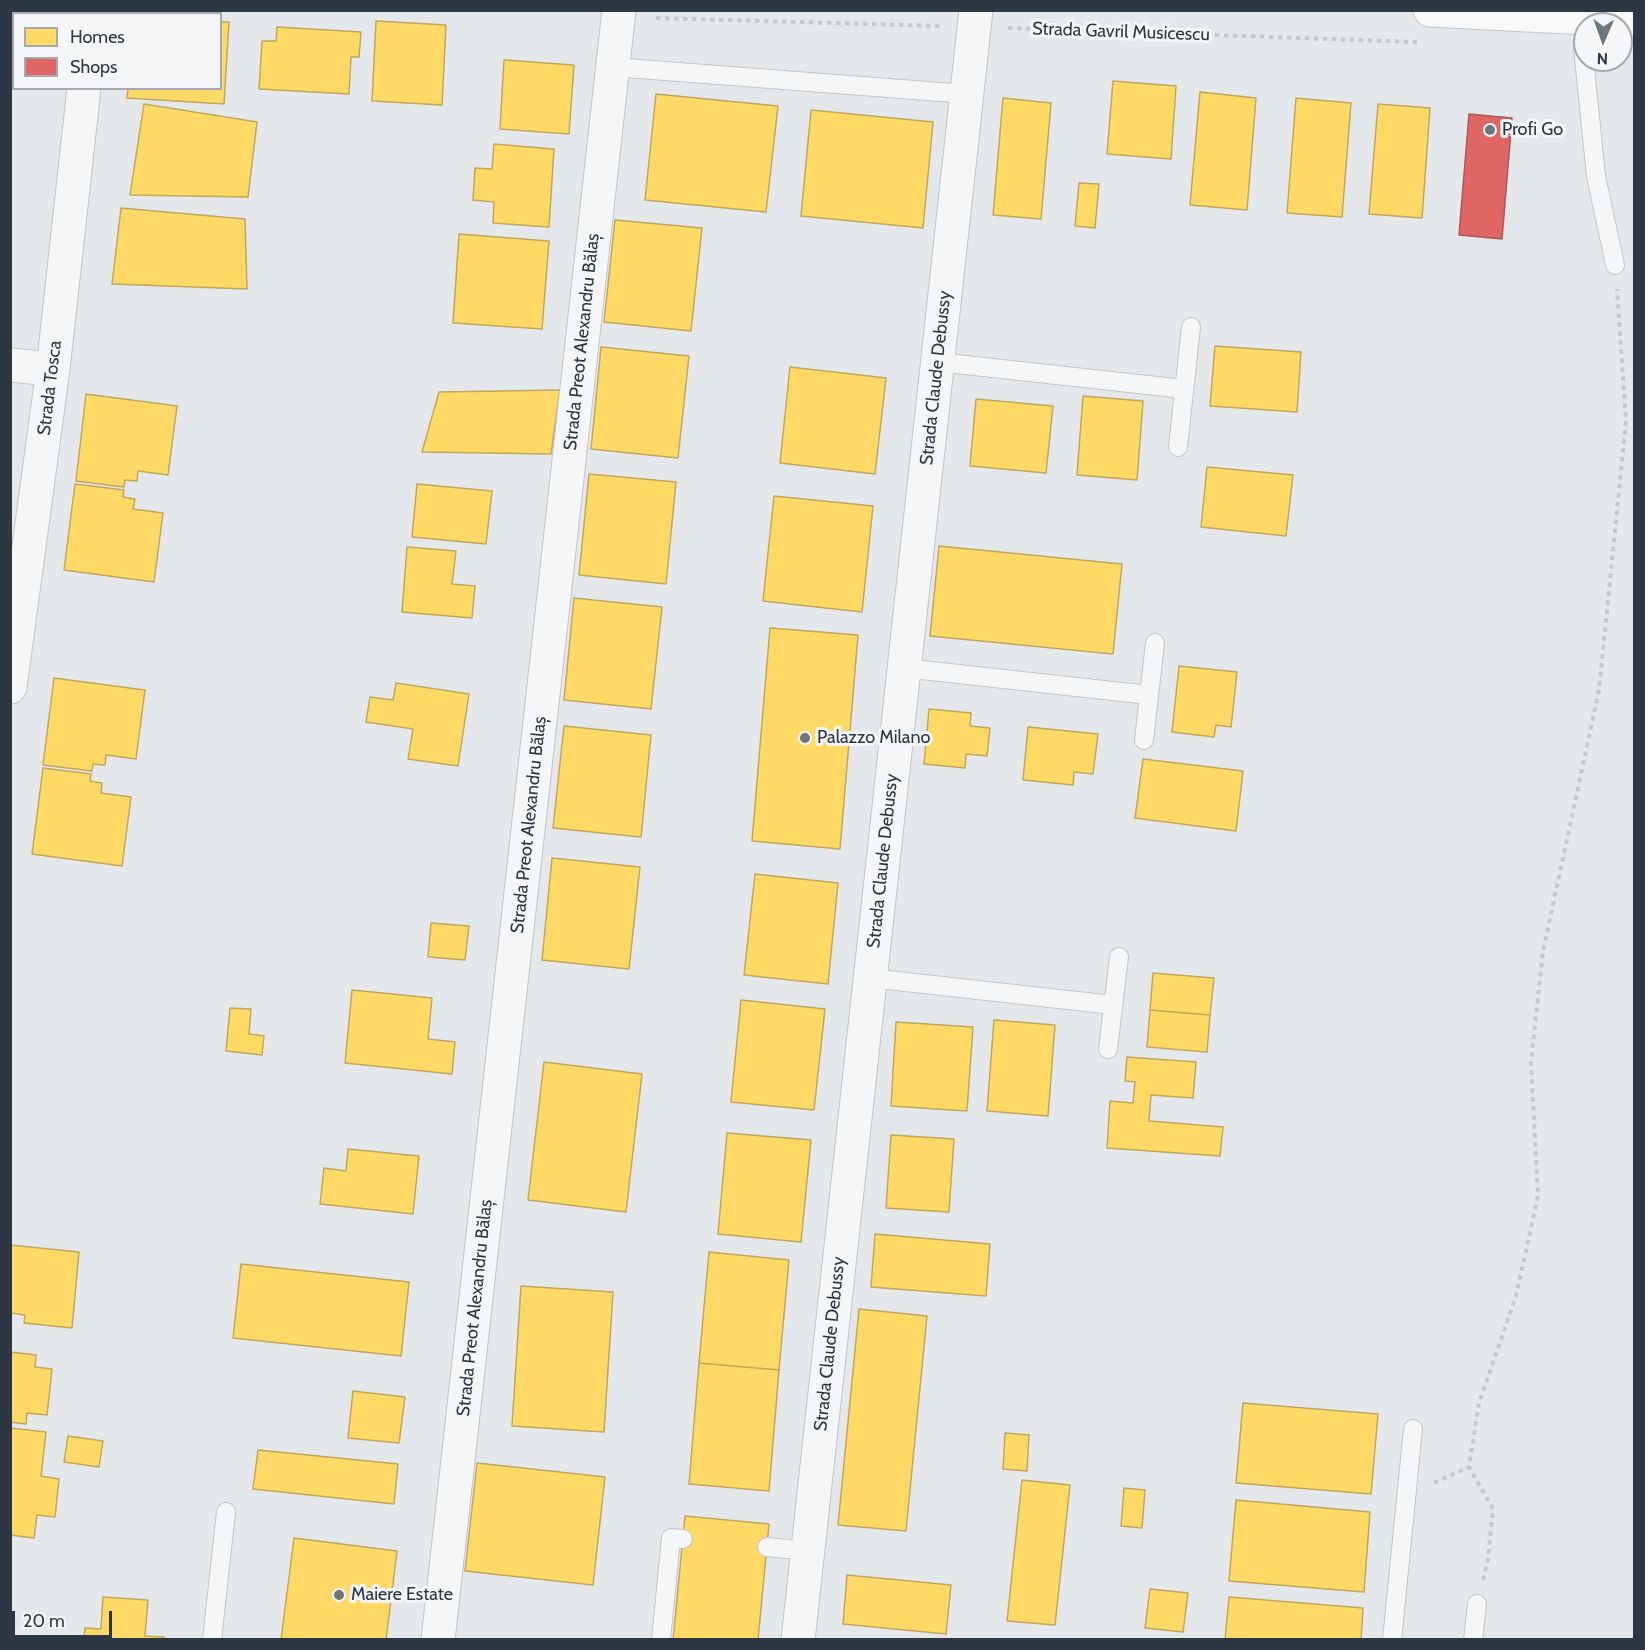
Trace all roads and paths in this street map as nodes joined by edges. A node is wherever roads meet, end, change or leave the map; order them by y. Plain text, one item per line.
1 (619, 10) edge
2 (1430, 10) edge
3 (656, 18) dead end
4 (975, 19) edge
5 (1573, 21) edge
6 (1423, 42) dead end
7 (613, 67) junction
8 (1585, 72) edge
9 (84, 90) edge
10 (967, 94) junction
11 (1615, 265) joint
12 (1191, 327) dead end
13 (938, 362) junction
14 (10, 365) edge
15 (53, 369) junction
16 (1184, 389) junction
17 (1178, 447) dead end
18 (1155, 643) dead end
19 (904, 668) junction
20 (10, 687) edge
21 (1149, 695) junction
22 (1144, 740) dead end
23 (1119, 957) dead end
24 (870, 978) junction
25 (1113, 1005) junction
26 (1108, 1049) dead end
27 (1413, 1429) dead end
28 (1469, 1467) junction
29 (1406, 1496) junction
30 (226, 1512) dead end
31 (683, 1539) dead end
32 (767, 1547) dead end
33 (807, 1551) junction
34 (1477, 1604) joint
35 (212, 1640) edge
36 (438, 1640) edge
37 (661, 1640) edge
38 (798, 1640) edge
39 (1392, 1640) edge
40 (1473, 1640) edge

1 - 7 street, Strada Preot Alexandru Bălaș
2 - 5 street
3 - 4 path, Strada Gavril Musicescu
4 - 6 path, Strada Gavril Musicescu
4 - 10 street, Strada Claude Debussy
7 - 10 lane
7 - 36 street, Strada Preot Alexandru Bălaș
8 - 11 lane
9 - 15 street, Strada Tosca
10 - 13 street, Strada Claude Debussy
11 - 28 path
12 - 16 lane
13 - 16 lane
13 - 19 street, Strada Claude Debussy
14 - 15 street
15 - 20 street, Strada Tosca
16 - 17 lane
18 - 21 lane
19 - 21 lane
19 - 24 street, Strada Claude Debussy
21 - 22 lane
23 - 25 lane
24 - 25 lane
24 - 33 street, Strada Claude Debussy
25 - 26 lane
27 - 29 lane
28 - 29 path
28 - 34 path
29 - 39 lane
30 - 35 lane
31 - 37 lane
32 - 33 lane
33 - 38 street, Strada Claude Debussy
34 - 40 lane

